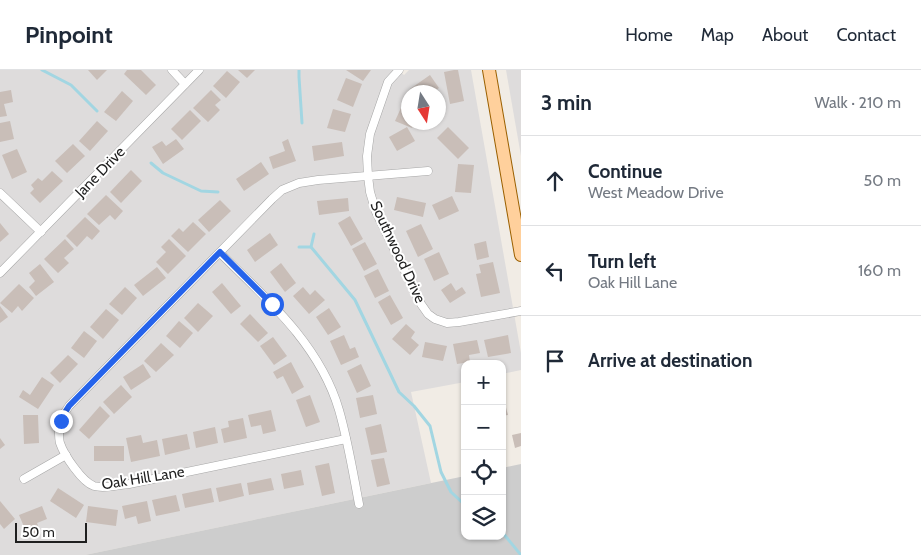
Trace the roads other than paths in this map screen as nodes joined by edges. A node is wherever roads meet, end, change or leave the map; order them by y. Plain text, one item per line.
1 (172, 70) edge
2 (199, 70) edge
3 (400, 70) edge
4 (489, 70) edge
5 (185, 84) junction
6 (428, 171) dead end
7 (368, 176) junction
8 (0, 193) edge
9 (41, 232) junction
10 (220, 252) junction
11 (521, 255) edge
12 (0, 274) edge
13 (521, 311) edge
14 (346, 440) junction
15 (66, 455) junction
16 (24, 479) dead end
17 (359, 504) dead end

1 - 5 street
2 - 5 street, Jane Drive
3 - 7 street, Southwood Drive
4 - 11 main road
5 - 9 street, Jane Drive
6 - 7 street, Oak Hill Lane
7 - 10 street, Oak Hill Lane
7 - 13 street, Southwood Drive
8 - 9 street
9 - 12 street, Jane Drive
10 - 14 street
10 - 15 street, Oak Hill Lane
14 - 15 street, Oak Hill Lane
14 - 17 street
15 - 16 street

